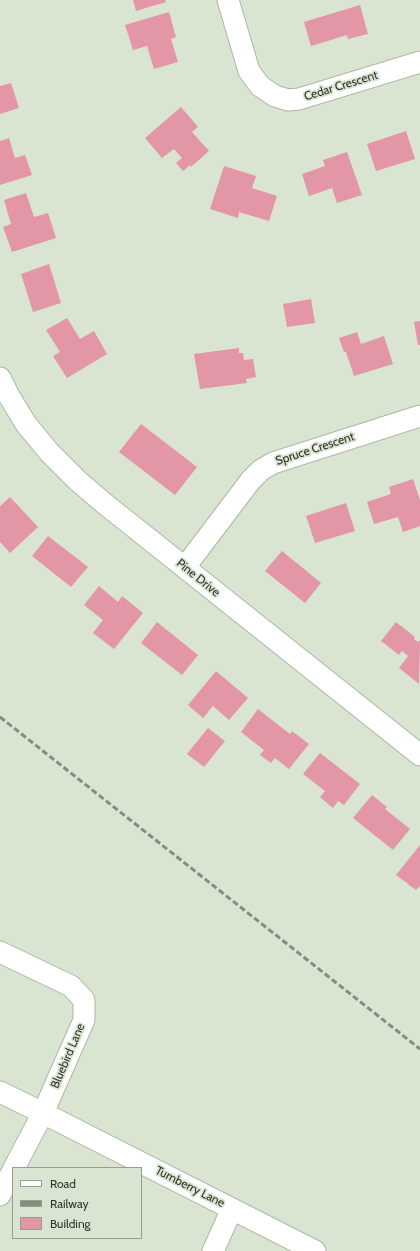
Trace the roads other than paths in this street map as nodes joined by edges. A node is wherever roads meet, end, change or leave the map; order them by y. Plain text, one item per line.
1 (228, 0) edge
2 (420, 62) edge
3 (0, 378) edge
4 (420, 416) edge
5 (185, 567) junction
6 (420, 755) edge
7 (0, 952) edge
8 (0, 1092) edge
9 (43, 1112) junction
10 (15, 1167) edge
11 (12, 1173) edge
12 (0, 1195) edge
13 (232, 1209) junction
14 (213, 1251) edge
15 (315, 1251) edge

1 - 2 street, Cedar Crescent
3 - 5 street, Pine Drive
4 - 5 street, Spruce Crescent
5 - 6 street, Pine Drive
7 - 9 street, Bluebird Lane
8 - 9 street, Turnberry Lane
9 - 10 street, Bluebird Lane
9 - 13 street, Turnberry Lane
11 - 12 street, Bluebird Lane
13 - 14 street
13 - 15 street, Turnberry Lane

